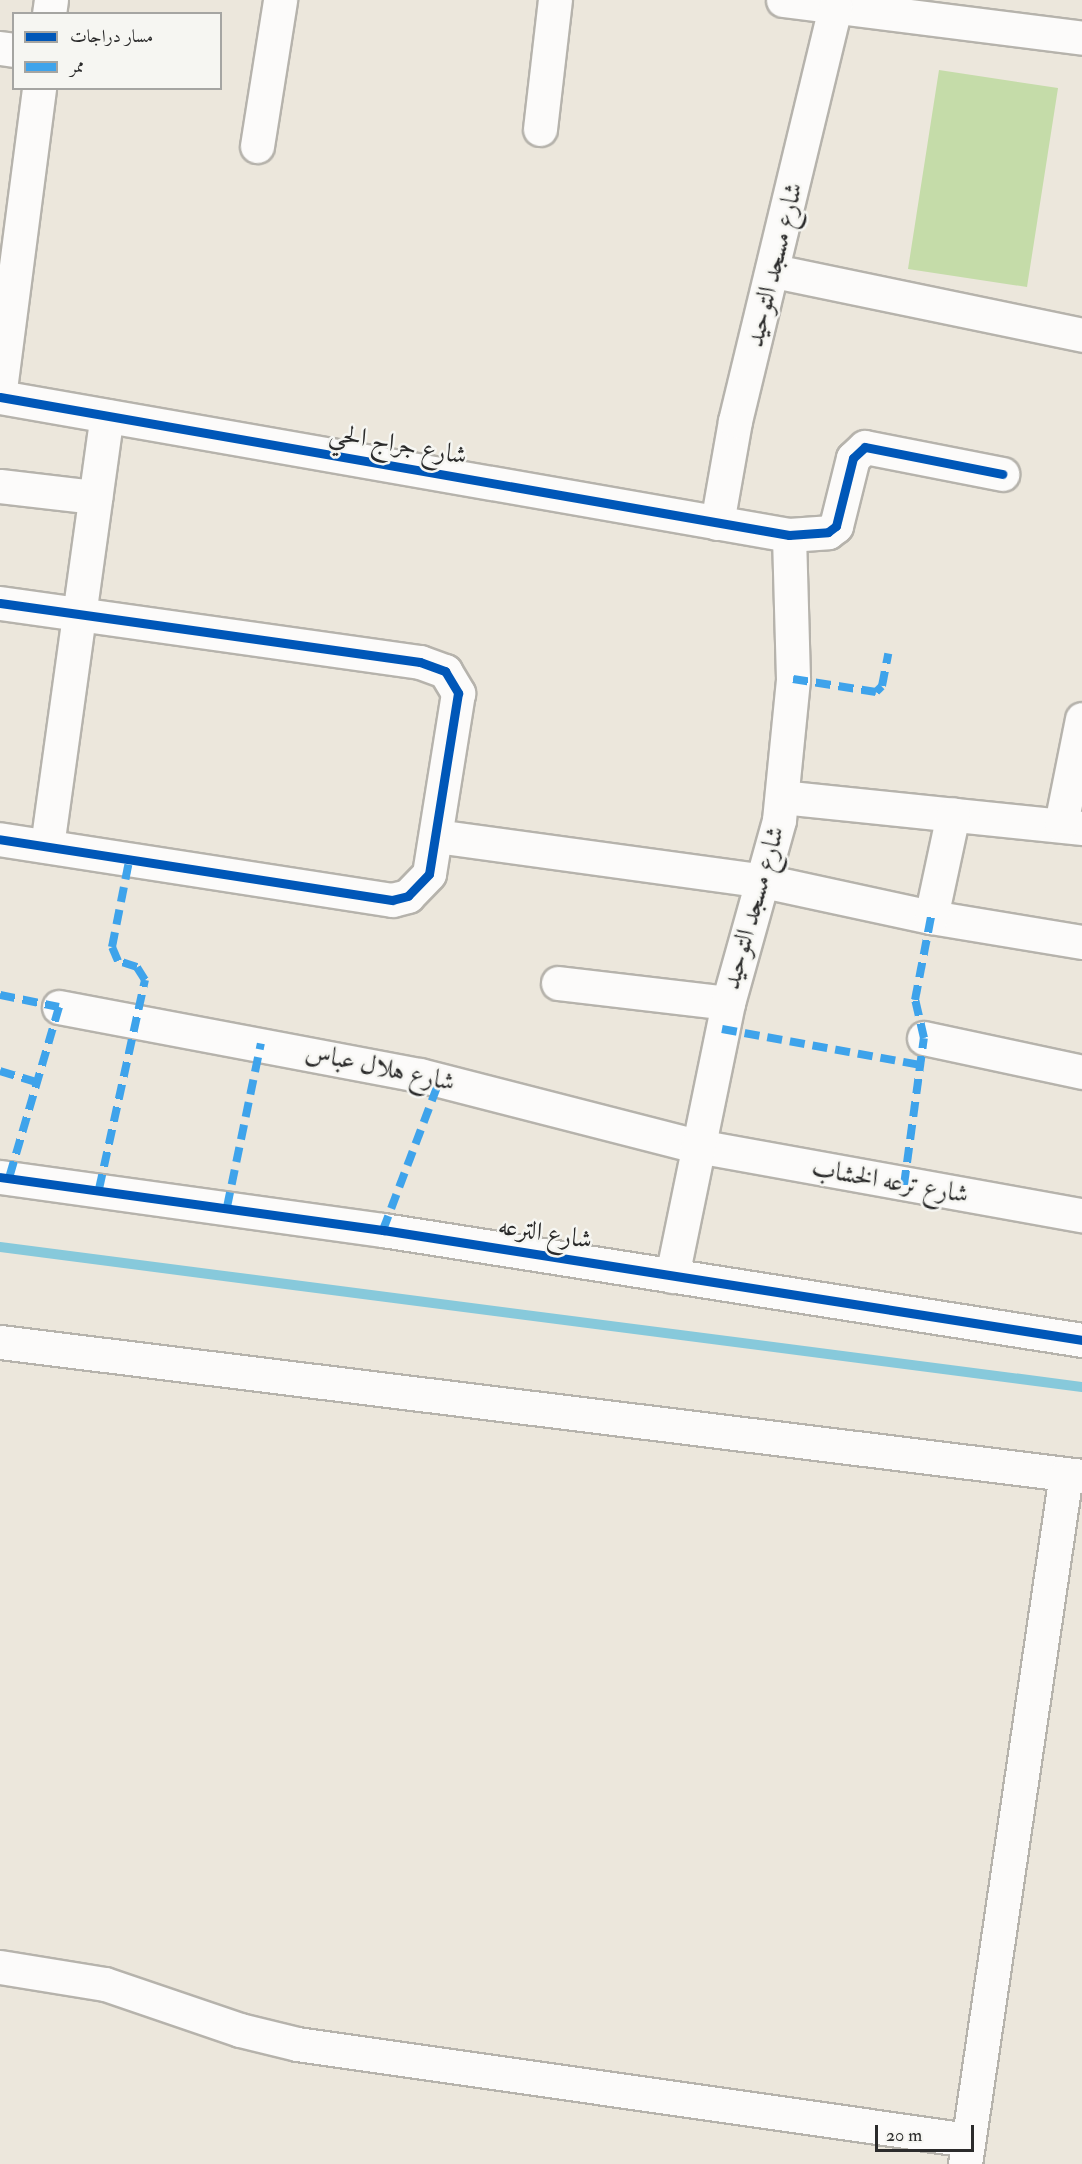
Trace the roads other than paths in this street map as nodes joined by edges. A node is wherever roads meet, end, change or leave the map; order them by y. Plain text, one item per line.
1 (280, 0) edge
2 (555, 0) edge
3 (783, 0) edge
4 (836, 8) junction
5 (934, 9) edge
6 (1082, 38) edge
7 (39, 90) edge
8 (540, 129) dead end
9 (257, 146) dead end
10 (774, 271) junction
11 (7, 272) edge
12 (1082, 335) edge
13 (1, 368) edge
14 (0, 397) edge
15 (107, 416) junction
16 (1002, 474) dead end
17 (0, 486) edge
18 (95, 497) junction
19 (717, 522) junction
20 (789, 535) junction
21 (0, 603) edge
22 (80, 613) junction
23 (1082, 719) edge
24 (782, 797) junction
25 (953, 814) junction
26 (1072, 826) edge
27 (436, 836) junction
28 (0, 839) edge
29 (47, 846) junction
30 (764, 881) junction
31 (931, 917) junction
32 (1082, 942) edge
33 (558, 983) dead end
34 (728, 1003) junction
35 (59, 1007) dead end
36 (924, 1038) dead end
37 (1082, 1072) edge
38 (698, 1146) junction
39 (0, 1177) edge
40 (1082, 1215) edge
41 (672, 1276) junction
42 (1082, 1340) edge
43 (0, 1342) edge
44 (1074, 1475) edge
45 (0, 1967) edge
46 (966, 2152) edge

1 - 9 street
2 - 8 street
3 - 4 street
4 - 5 street
4 - 10 street, شارع مسجد التوحيد
5 - 6 street
7 - 11 street
10 - 12 street
10 - 19 street, شارع مسجد التوحيد
11 - 13 street
14 - 15 street, شارع جراج الحي
15 - 18 street
15 - 19 street, شارع جراج الحي
16 - 20 street, شارع جراج الحي
17 - 18 street
18 - 22 street
19 - 20 street, شارع جراج الحي
20 - 24 street, شارع مسجد التوحيد
21 - 22 street
22 - 27 street
22 - 29 street
23 - 26 street
24 - 25 street
24 - 30 street, شارع مسجد التوحيد
25 - 26 street
25 - 31 street
27 - 29 street
27 - 30 street
28 - 29 street
30 - 31 street
30 - 34 street, شارع مسجد التوحيد
31 - 32 street
33 - 34 street
34 - 38 street, شارع مسجد التوحيد
35 - 38 street, شارع هلال عباس
36 - 37 street
38 - 40 street, شارع ترعه الخشاب
38 - 41 street, شارع مسجد التوحيد
39 - 41 street, شارع الترعه
41 - 42 street, شارع الترعه
43 - 44 street
44 - 46 street
45 - 46 street

